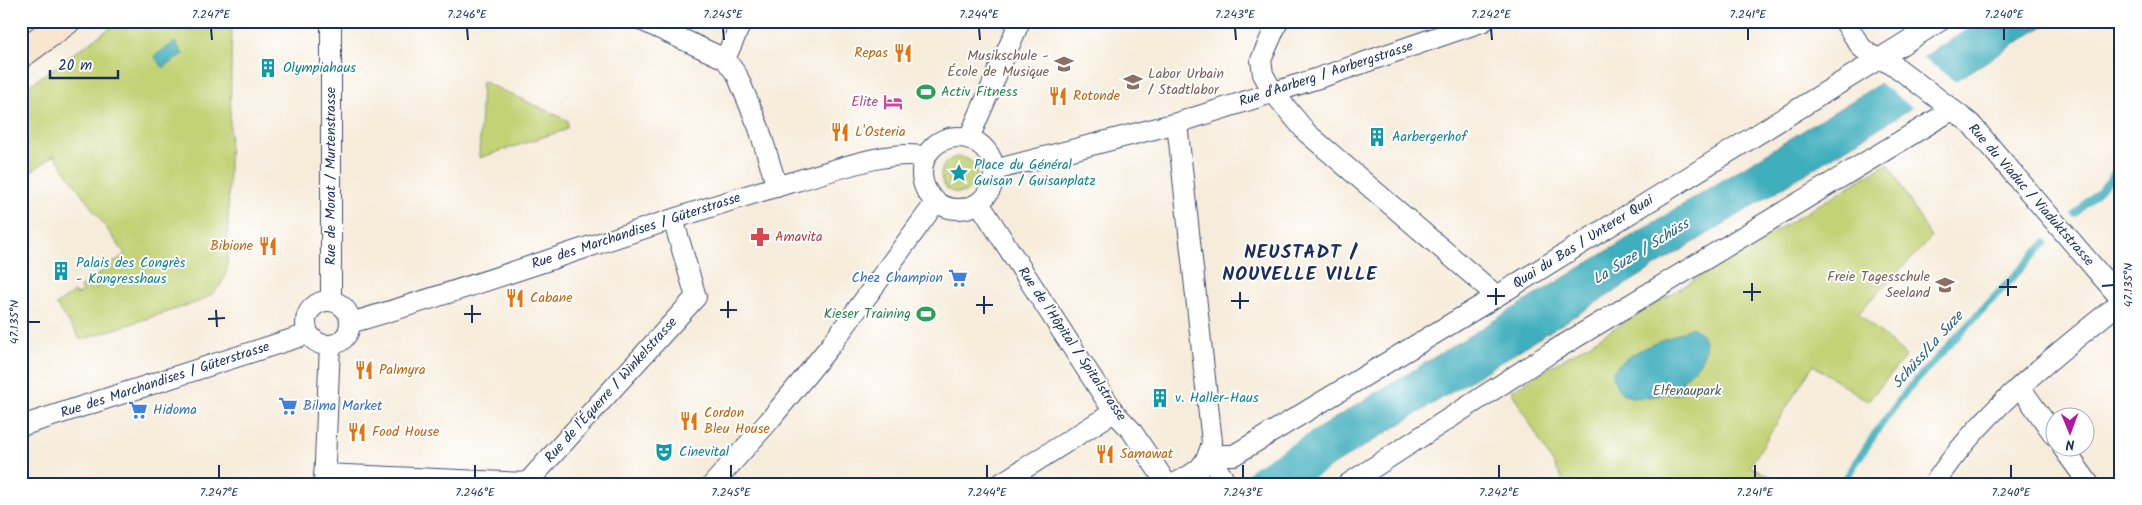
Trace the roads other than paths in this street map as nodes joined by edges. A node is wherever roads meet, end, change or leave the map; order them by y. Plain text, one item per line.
1 (66, 21) edge
2 (331, 21) edge
3 (643, 21) edge
4 (742, 21) edge
5 (1020, 21) edge
6 (1278, 21) edge
7 (1484, 21) edge
8 (1844, 21) edge
9 (1940, 21) edge
10 (21, 54) edge
11 (725, 60) junction
12 (1888, 63) junction
13 (1273, 92) junction
14 (1948, 107) junction
15 (1177, 123) junction
16 (969, 138) junction
17 (925, 157) junction
18 (994, 170) junction
19 (777, 187) junction
20 (936, 202) junction
21 (979, 203) junction
22 (673, 219) junction
23 (2114, 278) edge
24 (1497, 296) junction
25 (2121, 300) edge
26 (330, 301) junction
27 (350, 323) junction
28 (308, 334) junction
29 (330, 345) junction
30 (2020, 387) junction
31 (1114, 412) junction
32 (2044, 421) edge
33 (21, 426) edge
34 (1209, 455) junction
35 (2070, 458) edge
36 (324, 479) edge
37 (713, 484) edge
38 (1000, 484) edge
39 (1167, 484) edge
40 (1174, 484) edge
41 (1224, 484) edge
42 (1348, 484) edge
43 (1934, 484) edge
44 (2089, 484) edge

1 - 10 main road
2 - 26 street, Rue de Morat / Murtenstrasse
3 - 11 street
4 - 11 street
5 - 16 street
6 - 13 street
7 - 13 street, Rue d'Aarberg / Aarbergstrasse
8 - 12 street, Rue du Viaduc / Viaduktstrasse
9 - 12 street, Quai du Bas / Unterer Quai
11 - 19 street
12 - 14 street, Rue du Viaduc / Viaduktstrasse
12 - 24 street, Quai du Bas / Unterer Quai
13 - 15 street, Rue d'Aarberg / Aarbergstrasse
13 - 24 street
14 - 23 street, Rue du Viaduc / Viaduktstrasse
14 - 42 street
15 - 18 street, Rue d'Aarberg / Aarbergstrasse
15 - 34 street
16 - 17 street
16 - 18 street
17 - 19 street, Rue des Marchandises / Güterstrasse
17 - 20 street
18 - 21 street
19 - 22 street, Rue des Marchandises / Güterstrasse
20 - 21 street
20 - 37 street
21 - 31 street, Rue de l'Hôpital / Spitalstrasse
22 - 27 street, Rue des Marchandises / Güterstrasse
22 - 36 street, Rue de l'Équerre / Winkelstrasse
23 - 25 street, Rue du Viaduc / Viaduktstrasse
24 - 34 street, Quai du Bas / Unterer Quai
25 - 30 street
26 - 27 street
26 - 28 street
27 - 29 street
28 - 29 street
28 - 33 street, Rue des Marchandises / Güterstrasse
29 - 36 street
30 - 32 street
30 - 43 street
31 - 38 street
31 - 39 street, Rue de l'Hôpital / Spitalstrasse
34 - 40 street
34 - 41 street
35 - 44 street

